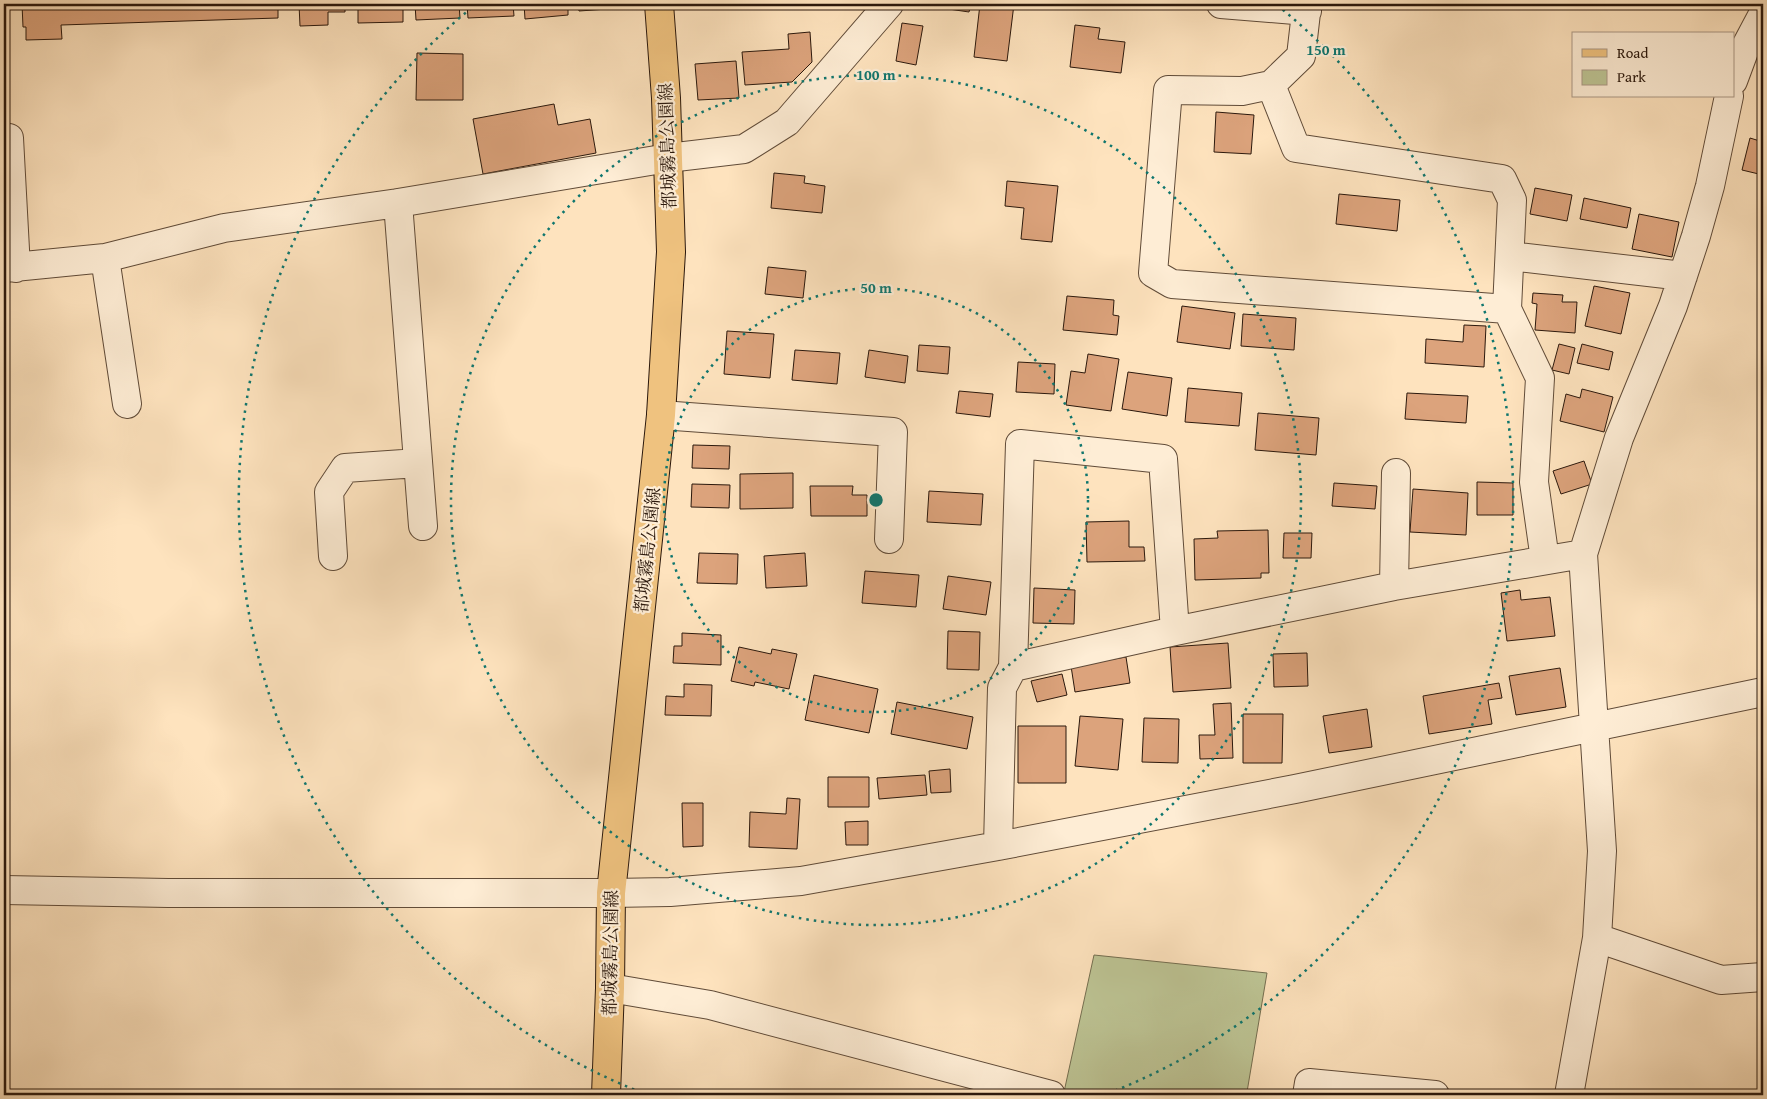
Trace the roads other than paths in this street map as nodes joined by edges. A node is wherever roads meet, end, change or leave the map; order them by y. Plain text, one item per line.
1 (659, 4) edge
2 (890, 4) edge
3 (1221, 4) edge
4 (1307, 7) edge
5 (1763, 14) edge
6 (1734, 78) edge
7 (1271, 85) junction
8 (1730, 98) edge
9 (9, 138) dead end
10 (668, 158) junction
11 (398, 204) junction
12 (1510, 256) junction
13 (105, 258) junction
14 (10, 268) edge
15 (1682, 276) junction
16 (1507, 309) junction
17 (127, 404) dead end
18 (661, 415) junction
19 (418, 463) junction
20 (1396, 473) dead end
21 (423, 526) dead end
22 (889, 539) dead end
23 (1583, 554) junction
24 (333, 556) dead end
25 (1545, 560) junction
26 (1394, 586) junction
27 (1175, 631) junction
28 (1013, 667) junction
29 (1763, 692) edge
30 (1595, 727) junction
31 (998, 846) junction
32 (4, 890) edge
33 (610, 893) junction
34 (1597, 938) junction
35 (1763, 977) edge
36 (610, 988) junction
37 (606, 1095) edge
38 (1051, 1095) edge
39 (1307, 1095) edge
40 (1435, 1095) edge
41 (1570, 1095) edge

1 - 10 main road, 都城霧島公園線
2 - 10 street
3 - 4 street
4 - 7 street
5 - 6 street
7 - 12 street
7 - 16 street
8 - 15 street
9 - 14 street
10 - 11 street
10 - 18 main road, 都城霧島公園線
11 - 13 street
11 - 19 street
12 - 15 street
12 - 16 street
13 - 14 street
13 - 17 street
15 - 23 street
16 - 25 street
18 - 22 street
18 - 33 main road, 都城霧島公園線
19 - 21 street
19 - 24 street
20 - 26 street
23 - 25 street
23 - 30 street
25 - 26 street
26 - 27 street
27 - 28 street
27 - 28 street
28 - 31 street
29 - 30 street
30 - 31 street
30 - 34 street
31 - 33 street
32 - 33 street
33 - 36 main road, 都城霧島公園線
34 - 35 street
34 - 41 street
36 - 37 main road, 都城霧島公園線
36 - 38 street
39 - 40 street

